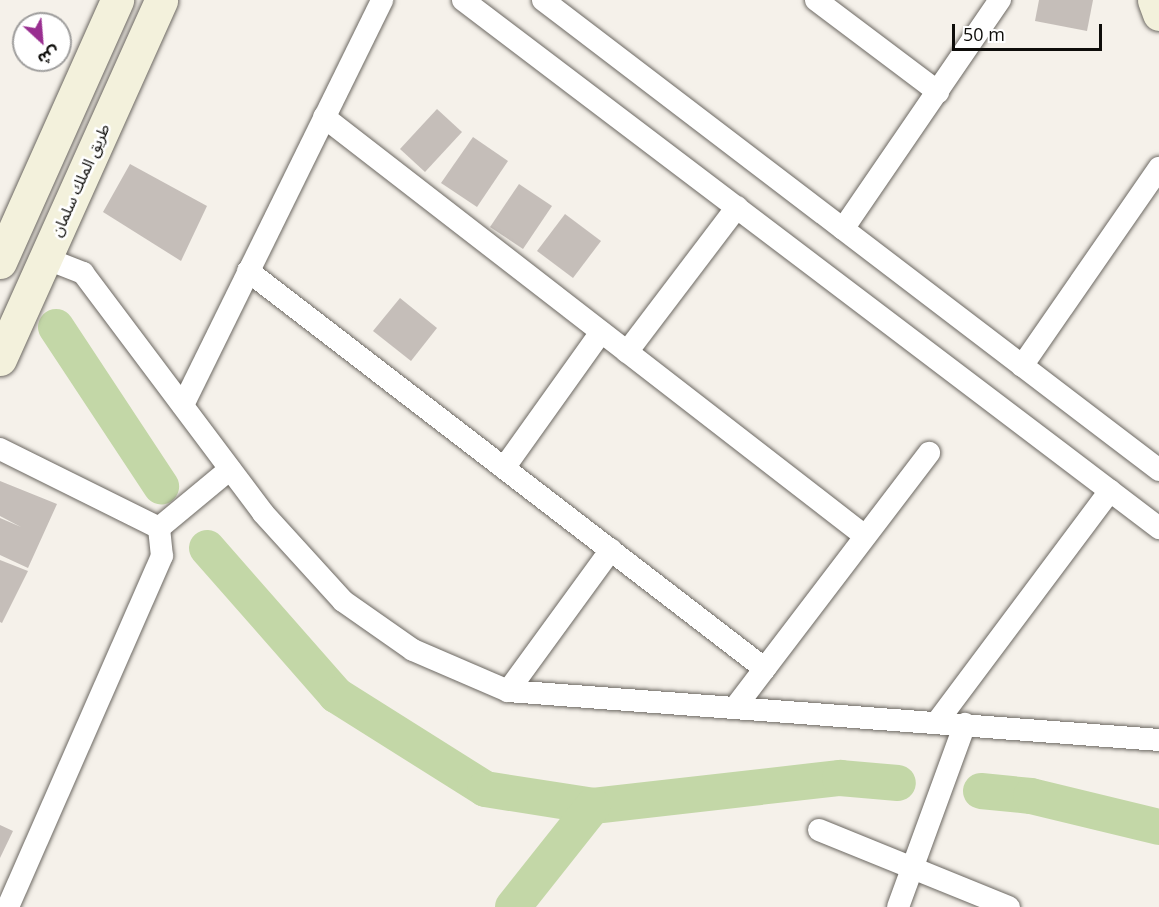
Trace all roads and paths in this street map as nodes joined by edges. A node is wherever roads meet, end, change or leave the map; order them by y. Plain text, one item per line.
1 (117, 0) edge
2 (161, 0) edge
3 (382, 0) edge
4 (463, 0) edge
5 (543, 0) edge
6 (816, 0) edge
7 (1000, 0) edge
8 (1154, 0) edge
9 (1159, 14) edge
10 (938, 92) junction
11 (324, 117) junction
12 (1159, 168) edge
13 (737, 207) junction
14 (843, 229) junction
15 (45, 258) junction
16 (0, 262) edge
17 (248, 271) junction
18 (601, 332) junction
19 (627, 352) junction
20 (0, 359) edge
21 (1022, 366) junction
22 (183, 405) junction
23 (0, 449) edge
24 (929, 453) dead end
25 (504, 468) junction
26 (230, 469) junction
27 (1159, 470) edge
28 (1110, 491) junction
29 (159, 528) junction
30 (1159, 528) edge
31 (865, 536) junction
32 (611, 550) junction
33 (765, 669) junction
34 (508, 691) junction
35 (737, 705) junction
36 (937, 722) junction
37 (965, 724) junction
38 (1159, 740) edge
39 (819, 830) dead end
40 (915, 869) junction
41 (8, 907) edge
42 (898, 907) edge
43 (1009, 907) edge

1 - 16 main road
2 - 15 main road, طريق الملك سلمان
3 - 11 street
4 - 13 street
5 - 14 street
6 - 10 street
7 - 10 street
8 - 9 main road
10 - 14 street
11 - 17 street
11 - 18 street
12 - 21 street
13 - 19 street
13 - 28 street
14 - 21 street
15 - 20 main road, طريق الملك سلمان
15 - 22 street
17 - 22 street
17 - 25 street
18 - 19 street
18 - 25 street
19 - 31 street
21 - 27 street
22 - 26 street
23 - 29 street
24 - 31 street
25 - 32 street
26 - 29 street
26 - 34 street
28 - 30 street
28 - 36 street
29 - 41 street
31 - 33 street
32 - 33 street
32 - 34 street
33 - 35 street
34 - 35 street
35 - 36 street
36 - 37 street
37 - 38 street
37 - 40 street
39 - 40 street
40 - 42 street
40 - 43 street

